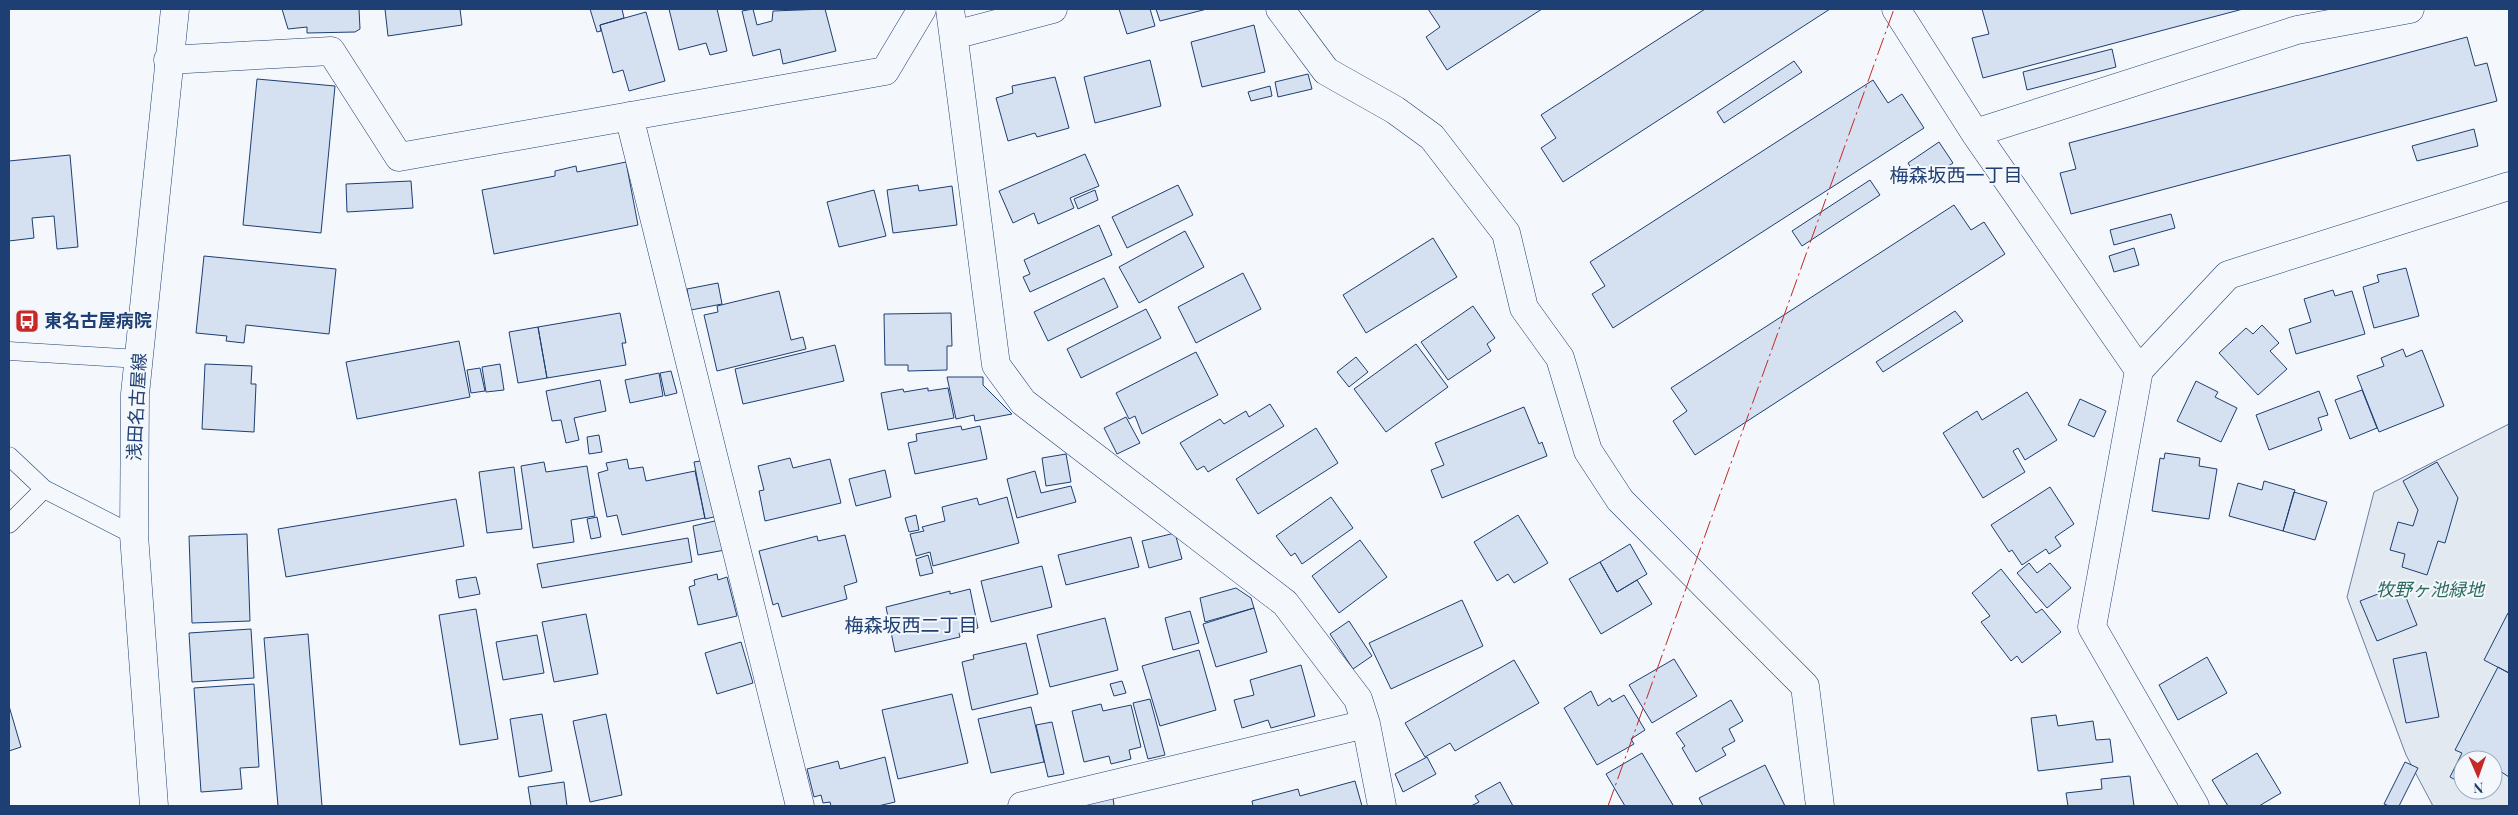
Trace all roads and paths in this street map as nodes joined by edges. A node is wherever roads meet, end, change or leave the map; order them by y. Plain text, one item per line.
1 (175, 9) edge
2 (922, 9) edge
3 (950, 9) edge
4 (1053, 9) edge
5 (1280, 9) edge
6 (1896, 9) edge
7 (2410, 9) edge
8 (954, 35) junction
9 (168, 60) junction
10 (629, 116) junction
11 (1975, 132) junction
12 (2509, 186) edge
13 (9, 351) edge
14 (139, 359) junction
15 (2139, 370) junction
16 (9, 456) edge
17 (44, 489) junction
18 (9, 524) edge
19 (134, 535) junction
20 (1366, 724) junction
21 (154, 806) edge
22 (800, 806) edge
23 (1022, 806) edge
24 (1382, 806) edge
25 (1820, 806) edge
26 (2195, 806) edge

1 - 9 street, 浅田名古屋線
2 - 10 street
3 - 8 street
4 - 8 street
5 - 25 street
6 - 11 street
7 - 11 street
8 - 20 street
9 - 10 street
9 - 14 street, 浅田名古屋線
10 - 22 street
11 - 15 street
12 - 15 street
13 - 14 lane
14 - 19 street, 浅田名古屋線
15 - 26 street
16 - 17 lane
17 - 18 lane
17 - 19 lane
19 - 21 street, 浅田名古屋線
20 - 23 street
20 - 24 street

